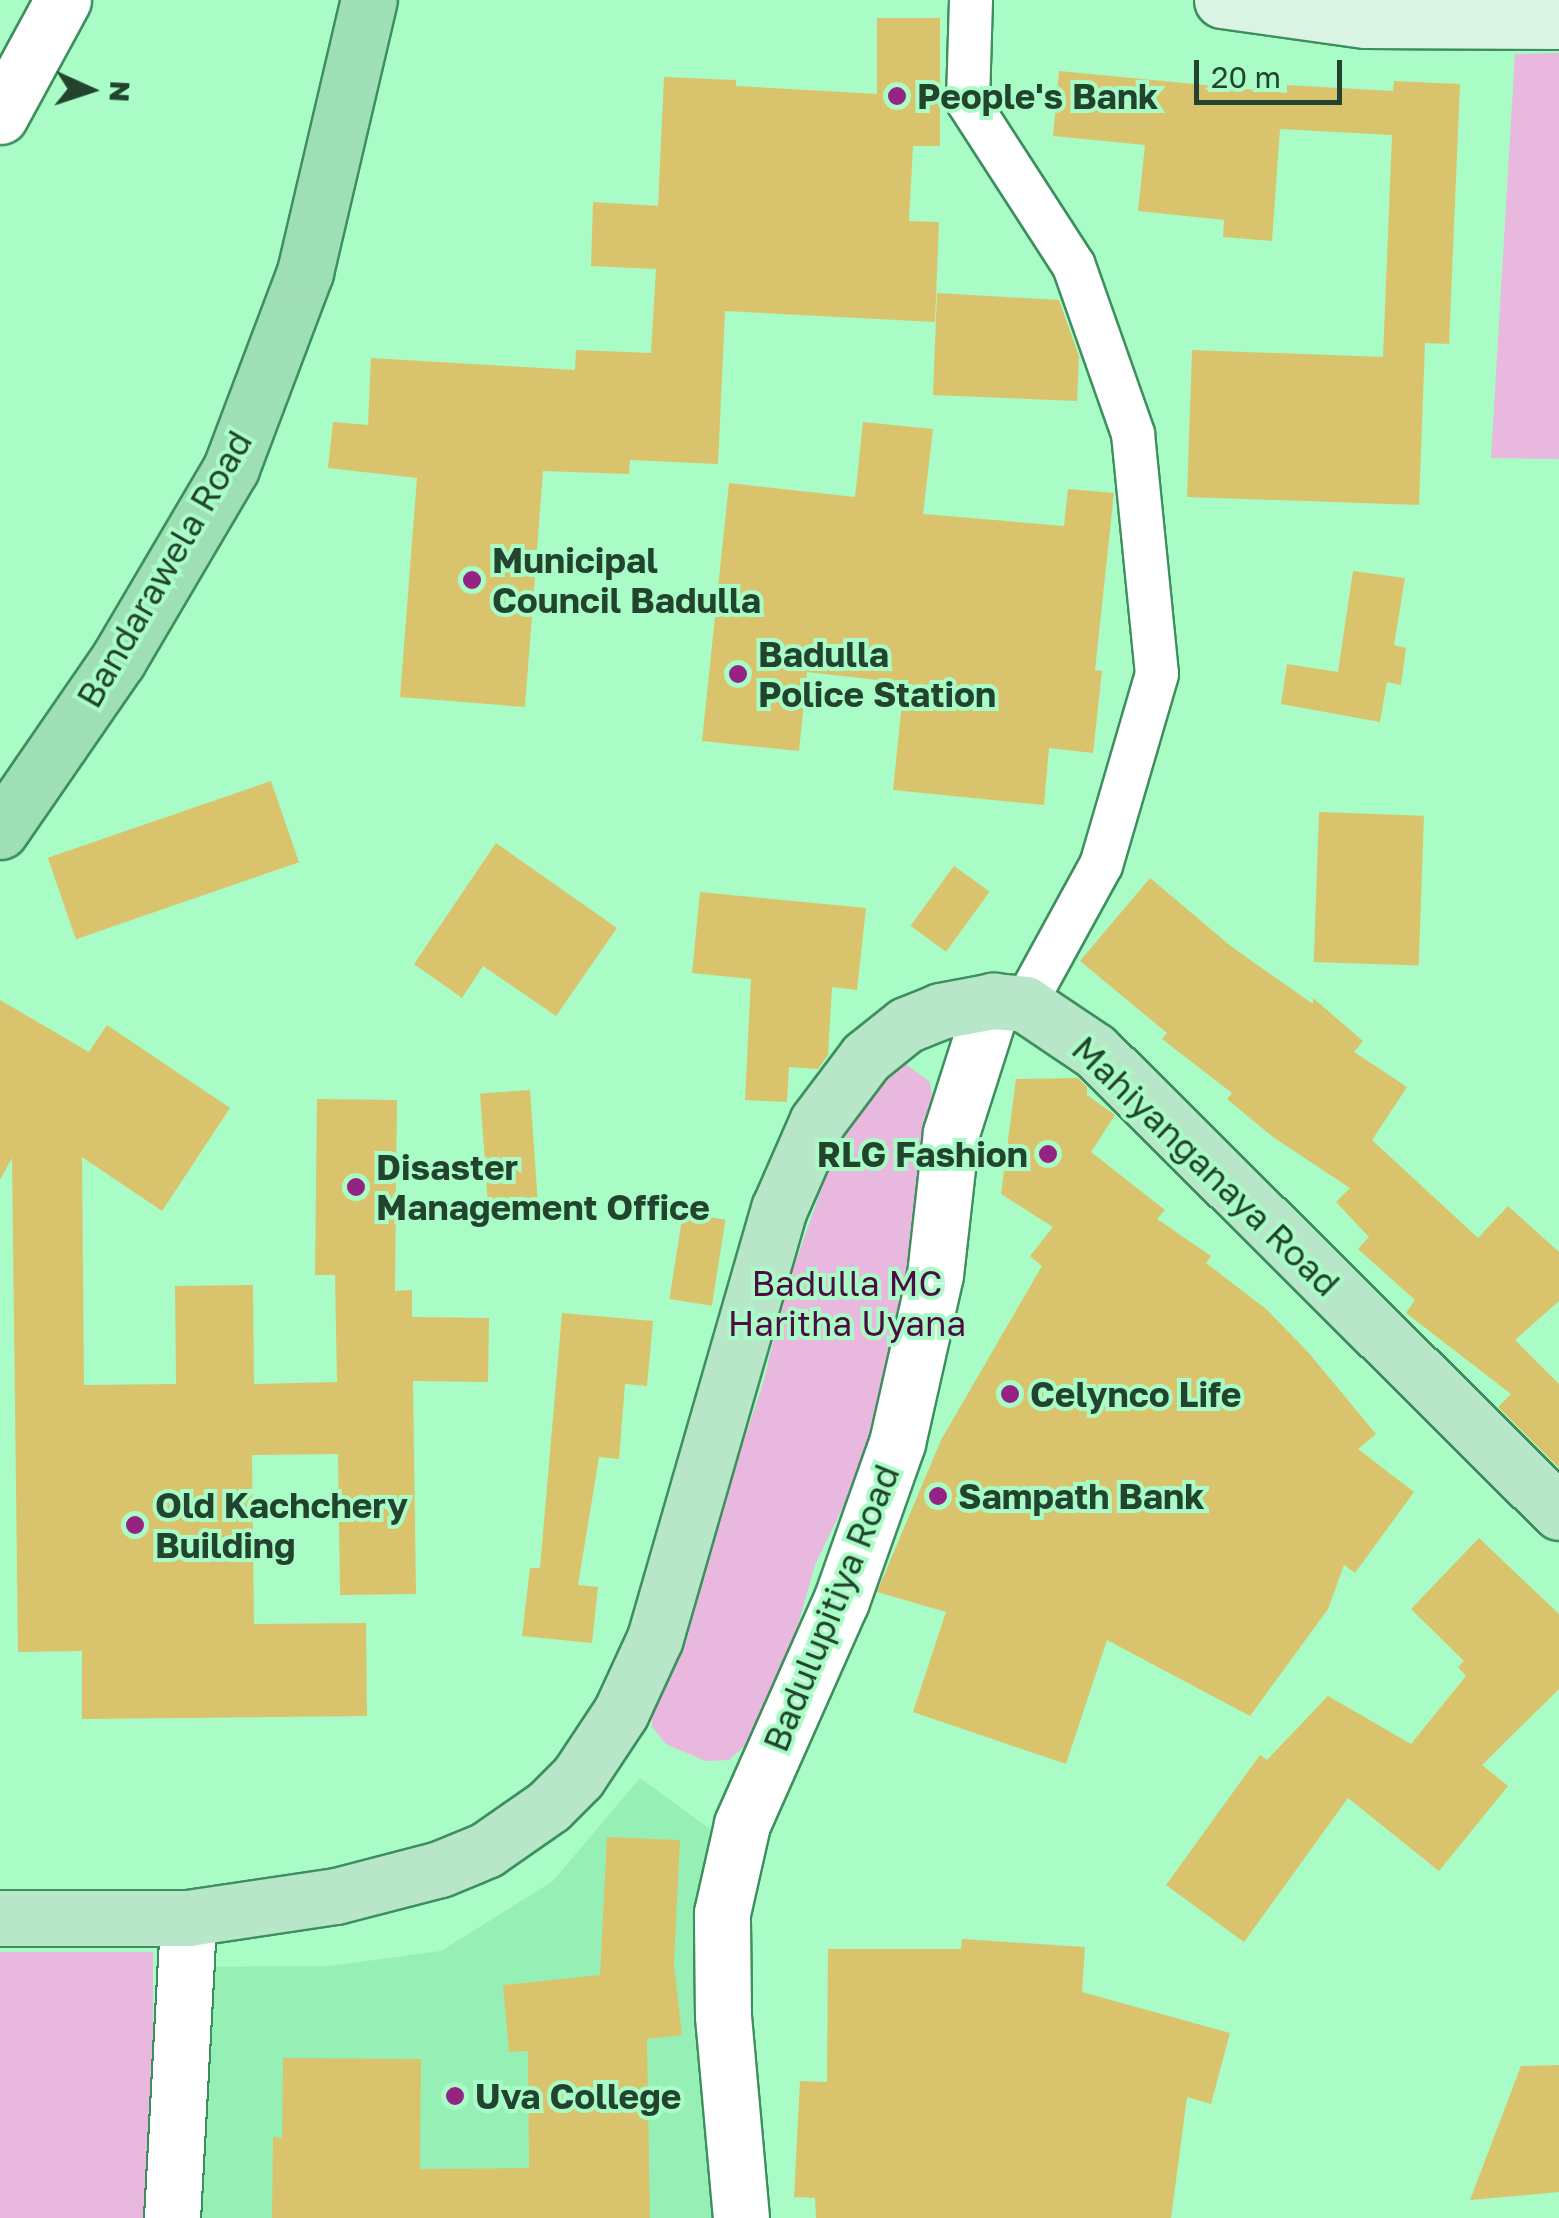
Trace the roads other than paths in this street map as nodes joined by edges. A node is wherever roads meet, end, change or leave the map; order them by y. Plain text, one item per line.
1 (64, 0) edge
2 (369, 0) edge
3 (971, 0) edge
4 (1222, 0) edge
5 (1559, 21) edge
6 (0, 116) edge
7 (0, 832) edge
8 (1009, 1002) junction
9 (1559, 1512) edge
10 (0, 1918) edge
11 (188, 1918) junction
12 (172, 2218) edge
13 (741, 2218) edge

1 - 6 street
2 - 7 highway, Bandarawela Road
3 - 8 street, Badulupitiya Road
4 - 5 main road
8 - 9 main road, Mahiyanganaya Road
8 - 11 main road
8 - 13 street, Badulupitiya Road
10 - 11 main road
11 - 12 street

